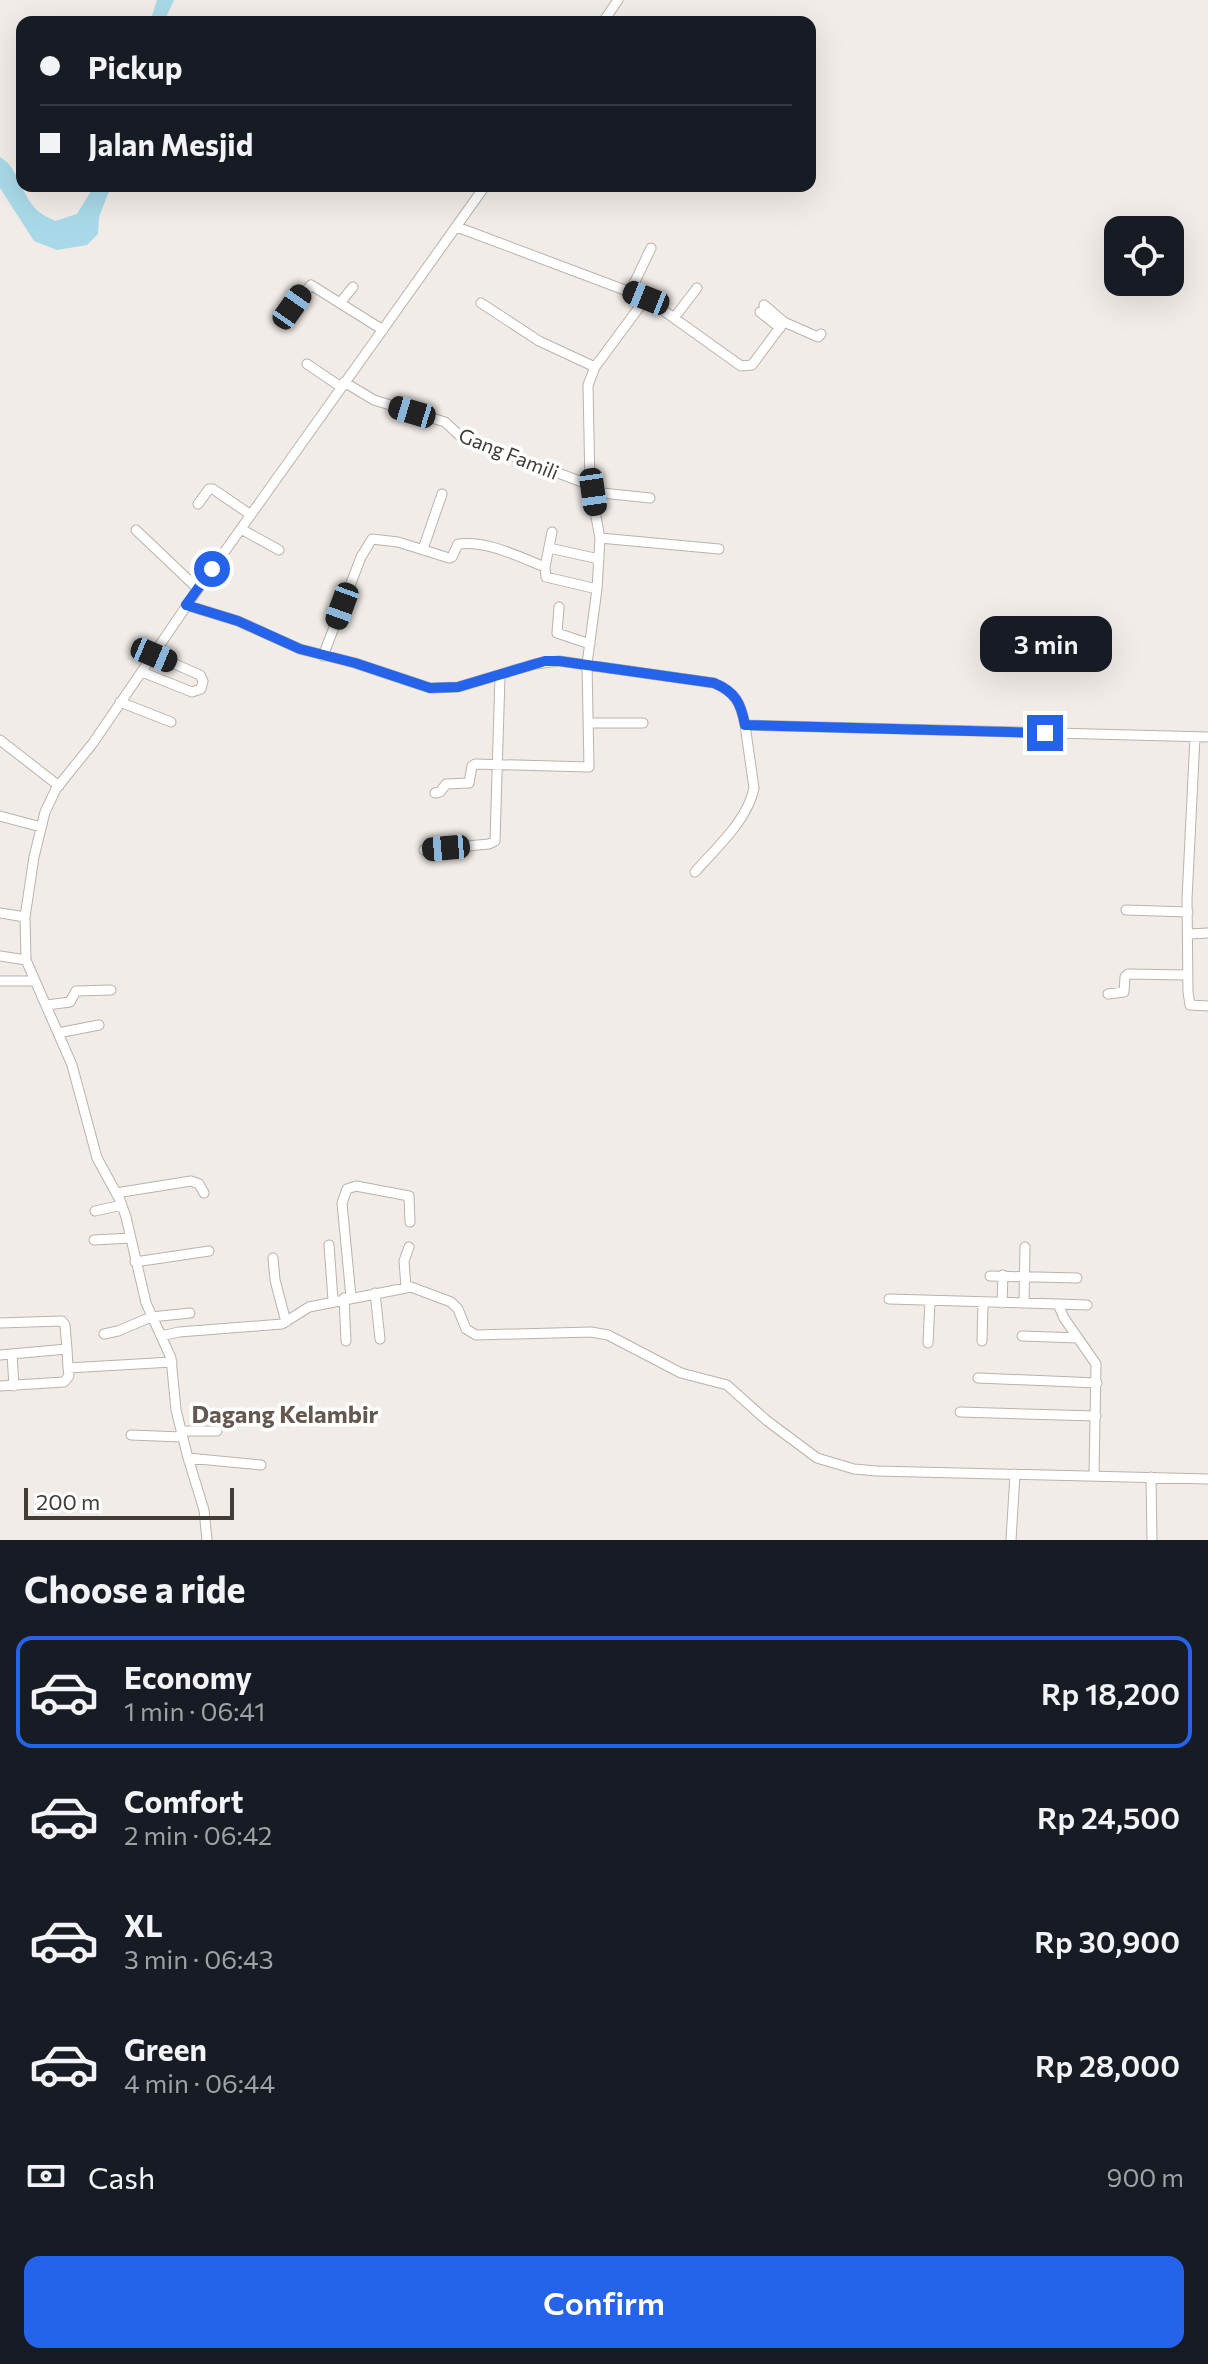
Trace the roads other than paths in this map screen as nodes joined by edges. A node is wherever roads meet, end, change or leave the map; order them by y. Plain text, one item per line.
1 (481, 192) edge
2 (457, 227) junction
3 (651, 248) dead end
4 (353, 287) dead end
5 (697, 288) dead end
6 (630, 292) junction
7 (646, 298) junction
8 (340, 303) junction
9 (481, 303) dead end
10 (292, 307) dead end
11 (762, 308) dead end
12 (674, 318) junction
13 (782, 325) junction
14 (383, 330) junction
15 (821, 334) dead end
16 (307, 364) dead end
17 (595, 367) junction
18 (342, 385) junction
19 (591, 489) junction
20 (442, 494) dead end
21 (650, 498) dead end
22 (198, 504) dead end
23 (251, 515) junction
24 (241, 529) junction
25 (136, 530) dead end
26 (552, 532) dead end
27 (600, 538) junction
28 (549, 548) junction
29 (423, 549) junction
30 (719, 549) dead end
31 (279, 550) dead end
32 (599, 559) junction
33 (545, 567) junction
34 (198, 589) junction
35 (597, 589) junction
36 (186, 605) junction
37 (559, 607) dead end
38 (590, 644) junction
39 (154, 655) junction
40 (323, 656) junction
41 (587, 664) junction
42 (142, 672) junction
43 (500, 676) junction
44 (120, 702) junction
45 (171, 722) dead end
46 (589, 723) junction
47 (643, 723) dead end
48 (745, 725) junction
49 (1195, 737) junction
50 (1208, 737) edge
51 (0, 740) edge
52 (498, 764) junction
53 (59, 786) junction
54 (435, 793) dead end
55 (0, 816) edge
56 (41, 827) junction
57 (424, 850) dead end
58 (695, 872) dead end
59 (1126, 910) dead end
60 (1188, 912) junction
61 (0, 913) edge
62 (25, 917) junction
63 (1208, 933) edge
64 (1189, 934) junction
65 (0, 956) edge
66 (26, 960) junction
67 (1187, 975) junction
68 (0, 981) edge
69 (35, 981) junction
70 (111, 990) dead end
71 (1108, 994) dead end
72 (47, 1005) junction
73 (1208, 1006) edge
74 (99, 1025) dead end
75 (58, 1033) junction
76 (116, 1193) junction
77 (204, 1193) dead end
78 (122, 1205) junction
79 (95, 1211) dead end
80 (410, 1222) dead end
81 (131, 1238) junction
82 (94, 1240) dead end
83 (329, 1245) dead end
84 (409, 1247) dead end
85 (1025, 1247) dead end
86 (209, 1251) dead end
87 (273, 1258) dead end
88 (135, 1262) junction
89 (1003, 1275) junction
90 (990, 1276) dead end
91 (1024, 1276) junction
92 (1077, 1278) dead end
93 (406, 1287) junction
94 (375, 1293) junction
95 (343, 1298) junction
96 (889, 1299) dead end
97 (930, 1301) junction
98 (983, 1303) junction
99 (1002, 1303) junction
100 (1024, 1303) junction
101 (1058, 1304) junction
102 (1087, 1305) dead end
103 (190, 1313) dead end
104 (151, 1317) junction
105 (286, 1322) junction
106 (0, 1323) edge
107 (104, 1334) dead end
108 (161, 1336) junction
109 (1022, 1336) dead end
110 (1078, 1338) junction
111 (380, 1339) dead end
112 (346, 1341) dead end
113 (982, 1341) dead end
114 (928, 1343) dead end
115 (67, 1349) junction
116 (12, 1354) junction
117 (0, 1355) edge
118 (172, 1362) junction
119 (68, 1368) junction
120 (978, 1378) dead end
121 (1097, 1383) junction
122 (0, 1386) edge
123 (14, 1386) junction
124 (960, 1412) dead end
125 (1096, 1416) junction
126 (217, 1431) dead end
127 (181, 1434) junction
128 (131, 1435) dead end
129 (187, 1456) junction
130 (261, 1465) dead end
131 (1015, 1474) junction
132 (1094, 1476) junction
133 (1151, 1477) junction
134 (1208, 1479) edge
135 (207, 1540) edge
136 (1011, 1540) edge
137 (1152, 1540) edge

1 - 2 street
2 - 6 street
2 - 14 street
3 - 6 street
4 - 8 street
5 - 12 street
6 - 7 street
7 - 12 street
7 - 17 street
8 - 10 street
8 - 14 street
9 - 17 street
11 - 13 street
12 - 13 street
13 - 15 street
14 - 18 street
16 - 18 street, Gang Famili
17 - 19 street
18 - 19 street, Gang Famili
18 - 23 street
19 - 21 street, Gang Famili
19 - 27 street
20 - 29 street
22 - 23 street
23 - 24 street
24 - 31 street
24 - 34 street
25 - 34 street
26 - 28 street
27 - 30 street
27 - 32 street
28 - 32 street
28 - 33 street
29 - 33 street
29 - 40 street
32 - 35 street
33 - 35 street
34 - 36 street
35 - 38 street
36 - 39 street
36 - 40 street
37 - 38 street
38 - 41 street
39 - 42 street
39 - 42 street
40 - 43 street
41 - 43 street
41 - 46 street
41 - 48 street
42 - 44 street
43 - 52 street
44 - 45 street
44 - 53 street
46 - 47 street
46 - 52 street
48 - 49 street
48 - 58 street
49 - 50 street
49 - 60 street
51 - 53 street
52 - 54 street
52 - 57 street
53 - 56 street
55 - 56 street
56 - 62 street
59 - 60 street
60 - 64 street
61 - 62 street
62 - 66 street
63 - 64 street
64 - 67 street
65 - 66 street
66 - 69 street
67 - 71 street
67 - 73 street
68 - 69 street
69 - 72 street
70 - 72 street
72 - 75 street
74 - 75 street
75 - 76 street
76 - 77 street
76 - 78 street
78 - 79 street
78 - 81 street
80 - 95 street
81 - 82 street
81 - 88 street
83 - 95 street
84 - 93 street
85 - 91 street
86 - 88 street
87 - 105 street
88 - 104 street
89 - 90 street
89 - 91 street
89 - 99 street
91 - 92 street
91 - 100 street
93 - 94 street
93 - 131 street
94 - 95 street
94 - 111 street
95 - 105 street
95 - 112 street
96 - 97 street
97 - 98 street
97 - 114 street
98 - 99 street
98 - 113 street
99 - 100 street
100 - 101 street
101 - 102 street
101 - 110 street
103 - 104 street
104 - 107 street
104 - 108 street
105 - 108 street
106 - 115 street
108 - 118 street
109 - 110 street
110 - 121 street
115 - 116 street
115 - 119 street
116 - 117 street
116 - 123 street
118 - 119 street
118 - 127 street
119 - 123 street
120 - 121 street
121 - 125 street
122 - 123 street
124 - 125 street
125 - 132 street
126 - 127 street
127 - 128 street
127 - 129 street
129 - 130 street
129 - 135 street
131 - 132 street
131 - 136 street
132 - 133 street
133 - 134 street
133 - 137 street

